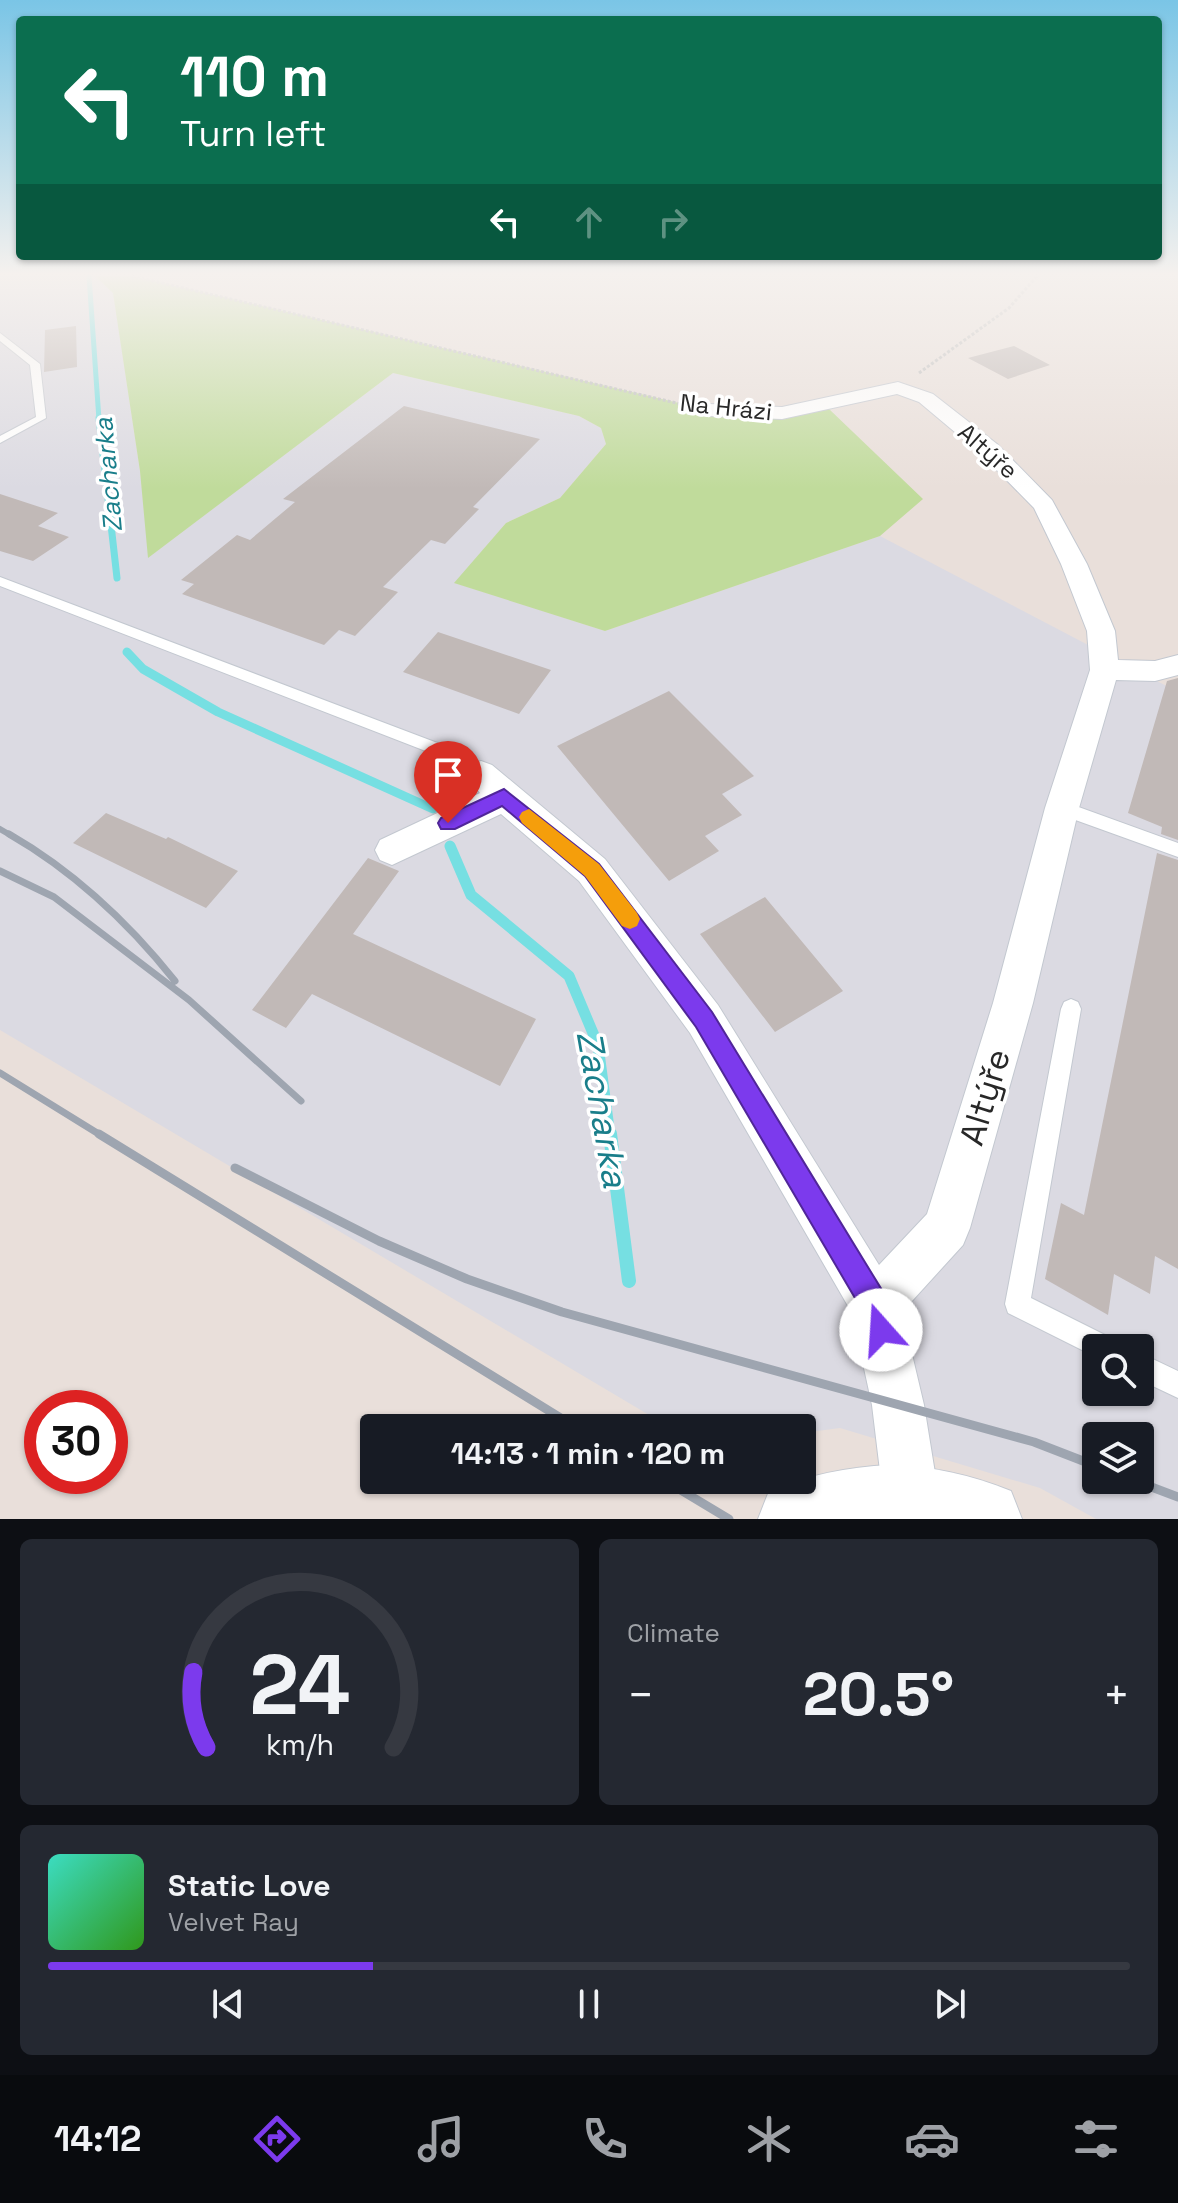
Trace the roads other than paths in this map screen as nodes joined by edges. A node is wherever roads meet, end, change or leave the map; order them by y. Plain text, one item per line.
1 (14, 347) edge
2 (898, 388) joint
3 (709, 410) road end
4 (0, 440) edge
5 (0, 581) edge
6 (1178, 665) edge
7 (1105, 670) junction
8 (493, 785) junction
9 (1062, 808) junction
10 (392, 850) dead end
11 (1178, 850) edge
12 (1071, 1009) dead end
13 (875, 1305) junction
14 (1082, 1337) edge
15 (1154, 1373) edge
16 (1178, 1385) edge
17 (948, 1512) edge
18 (797, 1519) edge

1 - 4 lane
2 - 3 street, Na Hrázi
2 - 7 street, Altýře
5 - 8 lane
6 - 7 street
7 - 9 street, Altýře
8 - 10 street
8 - 13 street
9 - 11 lane
9 - 13 street, Altýře
12 - 14 lane
13 - 17 street
15 - 16 lane
17 - 18 main road

